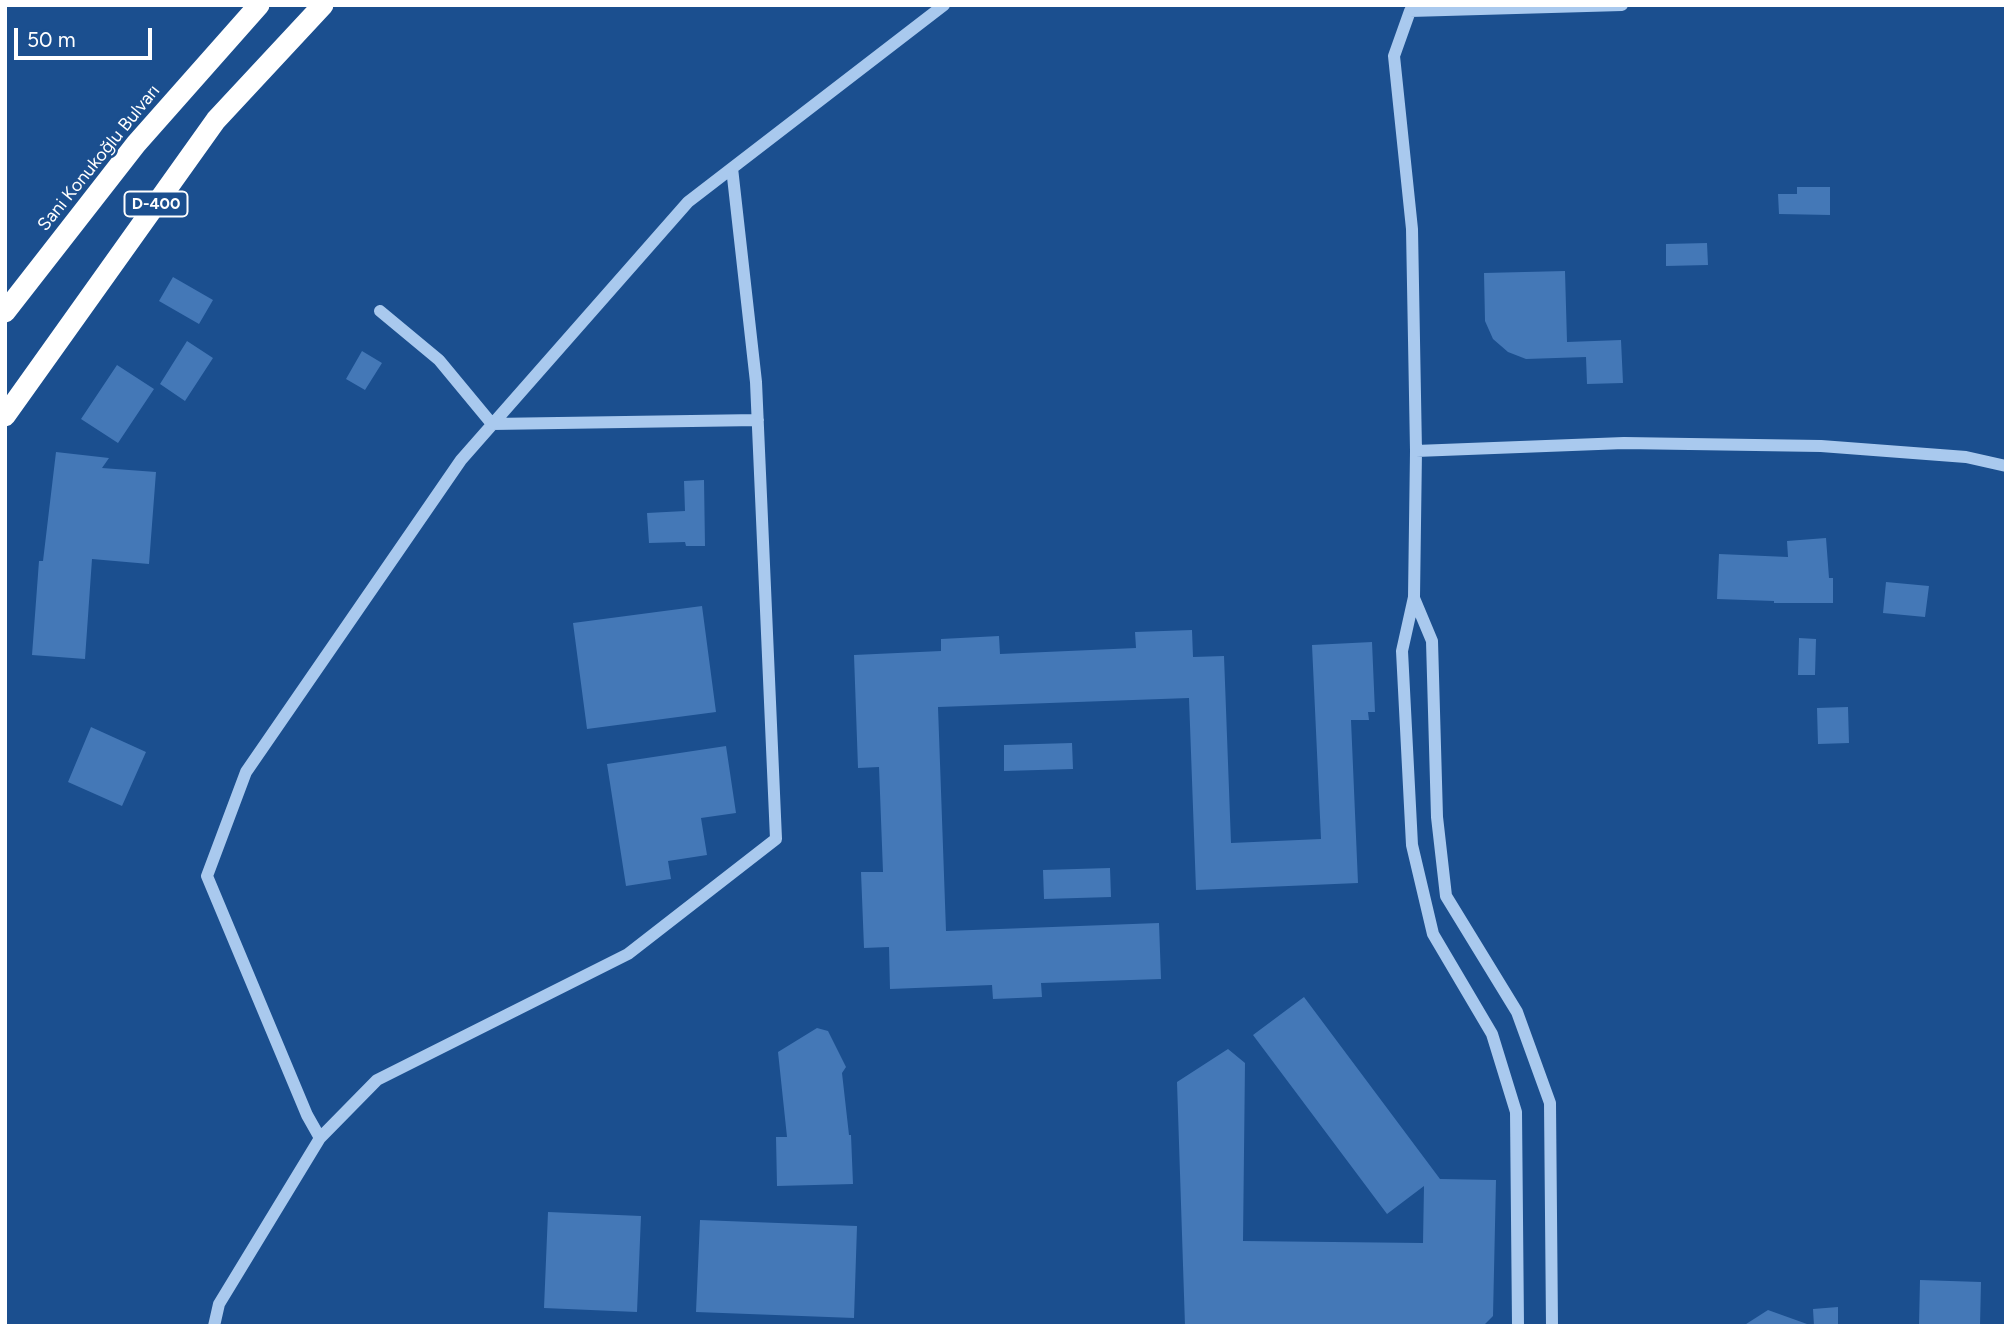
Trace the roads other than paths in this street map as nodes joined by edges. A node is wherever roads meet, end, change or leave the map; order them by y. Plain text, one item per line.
1 (259, 5) edge
2 (323, 5) edge
3 (944, 5) edge
4 (1622, 5) edge
5 (1408, 8) edge
6 (732, 169) junction
7 (380, 311) dead end
8 (5, 312) edge
9 (5, 416) edge
10 (758, 420) junction
11 (492, 424) junction
12 (1416, 451) junction
13 (2006, 466) edge
14 (1414, 597) junction
15 (320, 1138) junction
16 (214, 1326) edge
17 (1518, 1326) edge
18 (1552, 1326) edge

1 - 8 highway, Sani Konukoğlu Bulvarı / D-400
2 - 9 highway, D-400
3 - 6 lane
4 - 5 lane
5 - 12 lane
6 - 10 lane
6 - 11 lane
7 - 11 lane
10 - 11 lane
10 - 15 lane
11 - 15 lane
12 - 13 lane
12 - 14 lane
14 - 17 lane
14 - 18 lane
15 - 16 lane

